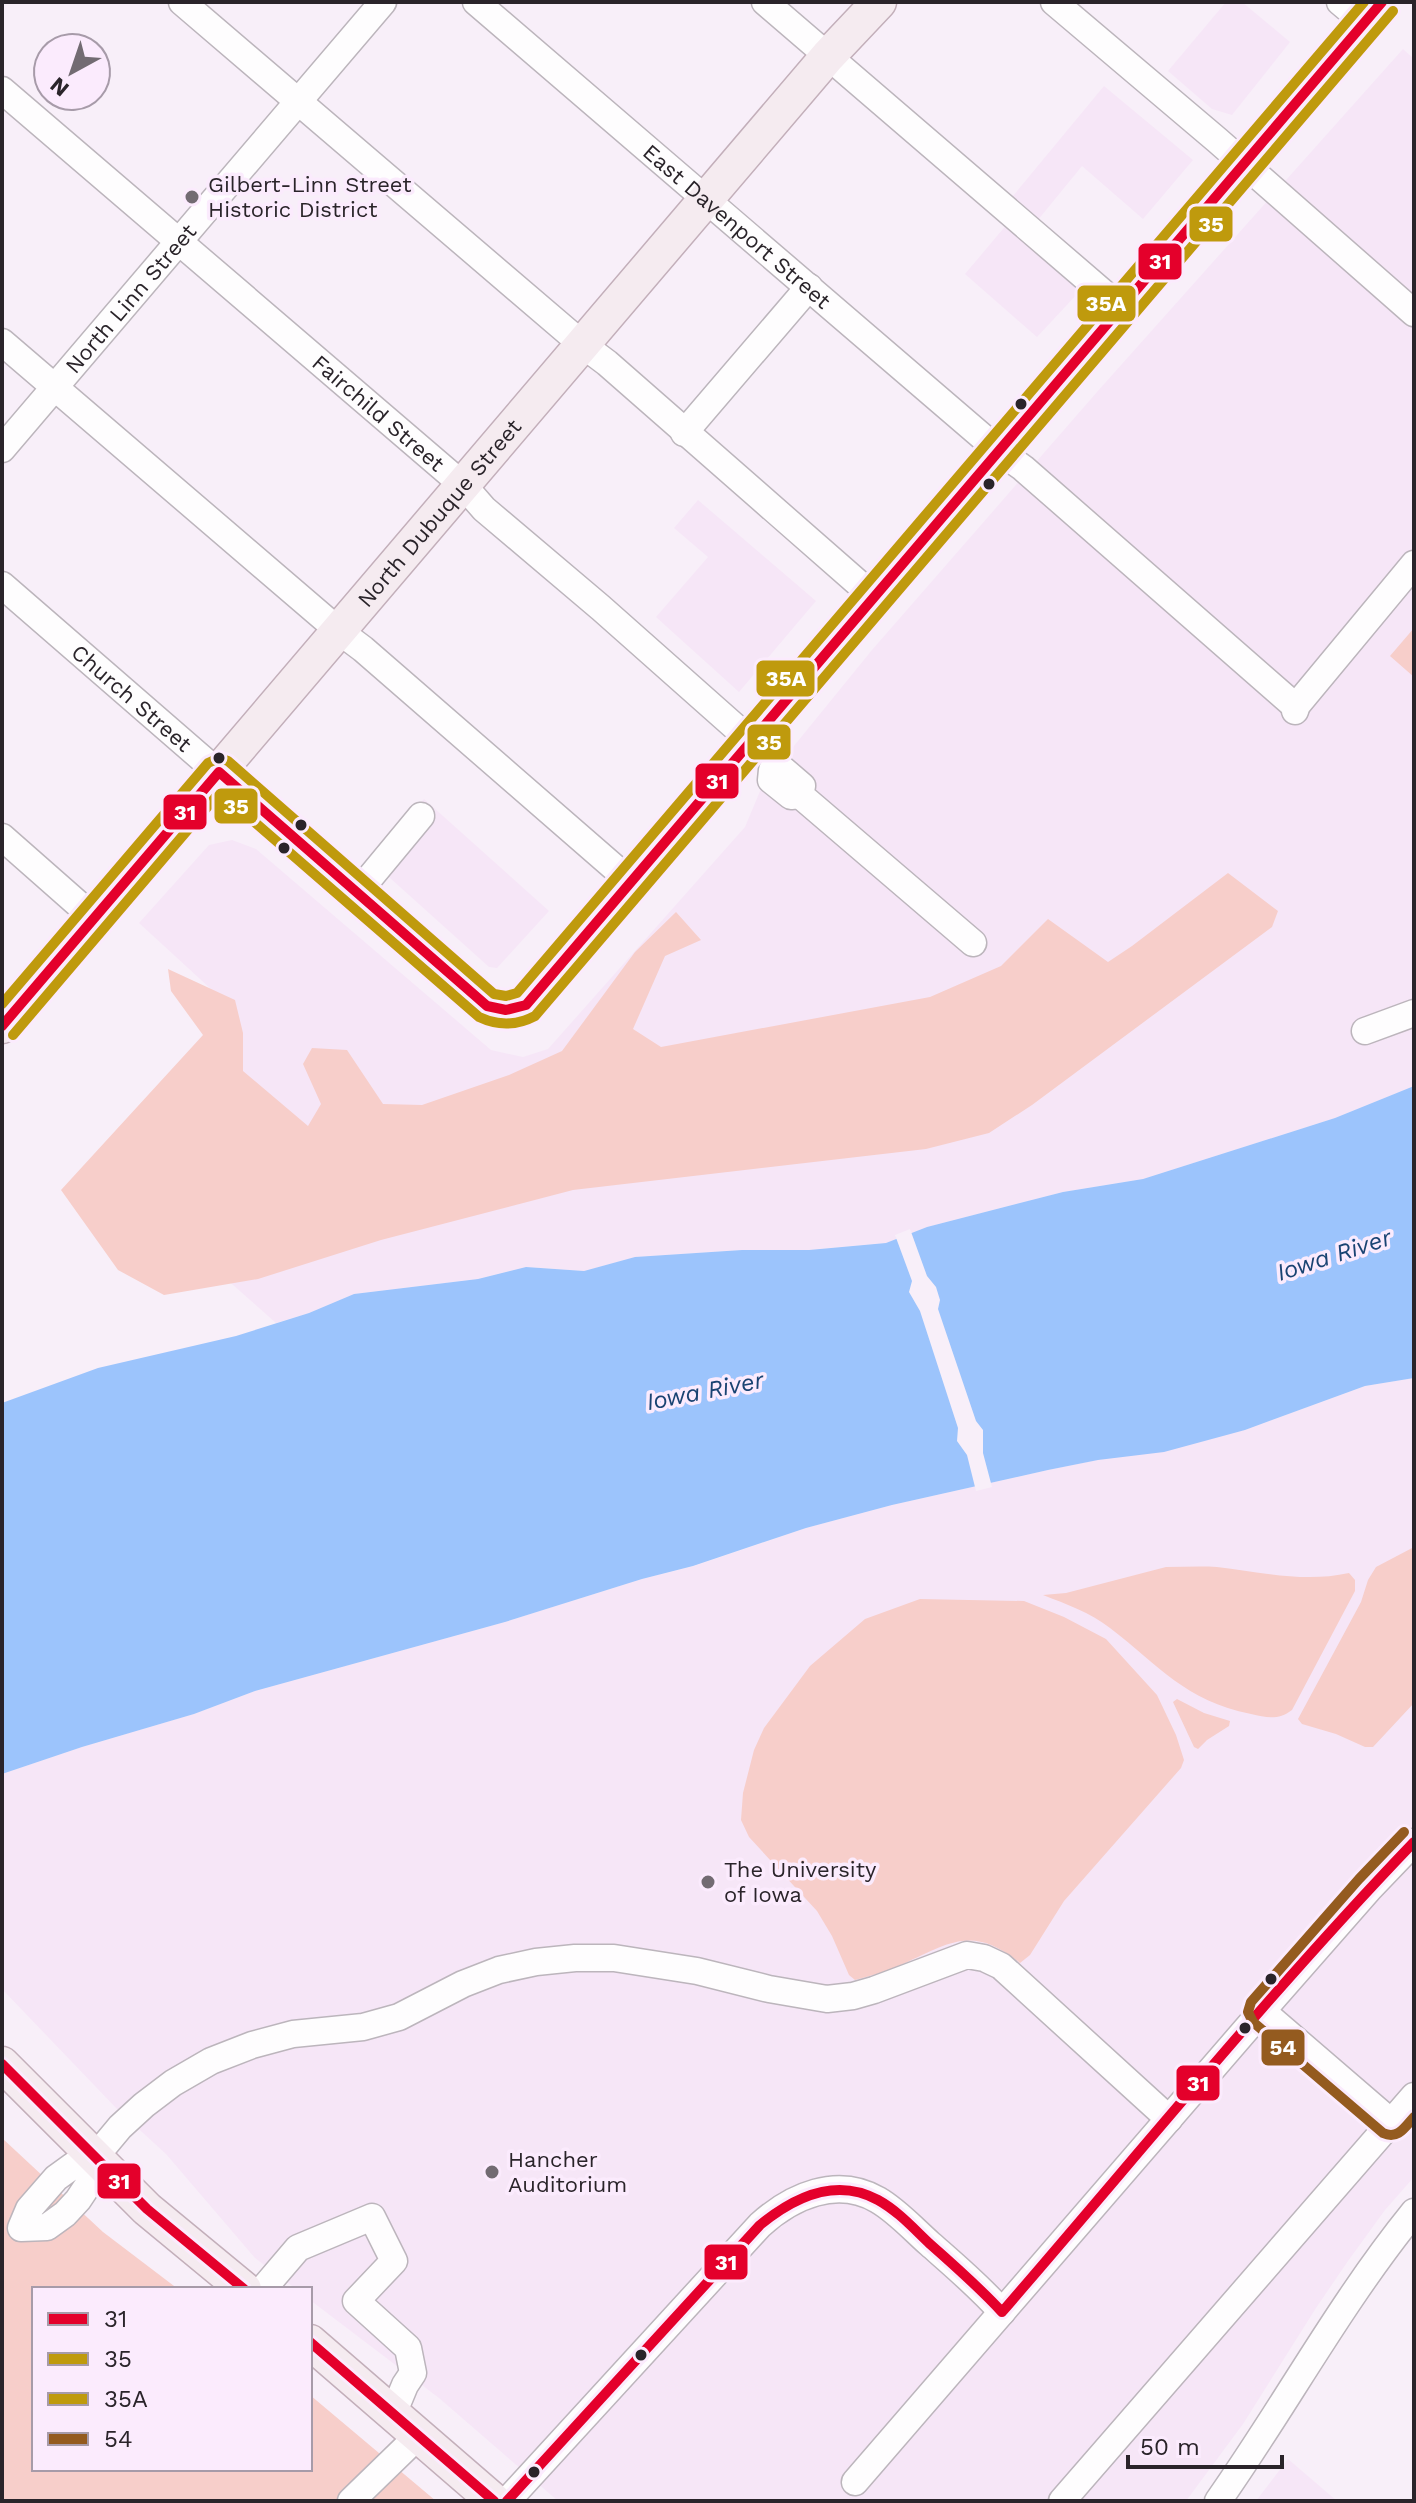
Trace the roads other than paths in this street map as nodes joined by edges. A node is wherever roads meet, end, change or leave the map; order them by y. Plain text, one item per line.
1 (182, 2) edge
2 (383, 2) edge
3 (476, 2) edge
4 (765, 2) edge
5 (879, 2) edge
6 (1054, 2) edge
7 (1340, 2) edge
8 (1382, 2) edge
9 (1365, 23) junction
10 (828, 56) junction
11 (2, 90) edge
12 (298, 101) junction
13 (1244, 164) junction
14 (707, 200) junction
15 (178, 241) junction
16 (809, 287) junction
17 (1121, 308) junction
18 (1414, 313) edge
19 (2, 342) edge
20 (583, 345) junction
21 (55, 387) junction
22 (684, 433) junction
23 (2, 449) edge
24 (999, 451) junction
25 (464, 486) junction
26 (1414, 564) edge
27 (2, 585) edge
28 (874, 597) junction
29 (339, 631) junction
30 (748, 744) junction
31 (219, 772) junction
32 (421, 816) dead end
33 (2, 837) edge
34 (631, 882) junction
35 (358, 892) junction
36 (94, 918) junction
37 (973, 943) dead end
38 (1414, 1013) edge
39 (2, 1026) edge
40 (1365, 1031) dead end
41 (1414, 1842) edge
42 (1262, 2011) junction
43 (2, 2064) edge
44 (1414, 2096) edge
45 (1169, 2119) junction
46 (1391, 2122) junction
47 (95, 2157) junction
48 (1414, 2212) edge
49 (11, 2233) edge
50 (242, 2287) edge
51 (265, 2287) edge
52 (1002, 2312) junction
53 (312, 2344) edge
54 (406, 2424) junction
55 (855, 2482) dead end
56 (351, 2501) edge
57 (494, 2501) edge
58 (507, 2501) edge
59 (1062, 2501) edge
60 (1218, 2501) edge

1 - 12 street
2 - 12 street, North Linn Street
3 - 14 street, East Davenport Street
4 - 10 street
5 - 10 main road, North Dubuque Street
6 - 13 street
7 - 9 street
8 - 9 street
9 - 13 street
10 - 14 main road, North Dubuque Street
10 - 17 street
11 - 15 street, Fairchild Street
12 - 15 street, North Linn Street
12 - 20 street
13 - 17 street
13 - 18 street
14 - 16 street, East Davenport Street
14 - 20 main road, North Dubuque Street
15 - 21 street, North Linn Street
15 - 25 street, Fairchild Street
16 - 22 street
16 - 24 street, East Davenport Street
17 - 24 street
19 - 21 street
20 - 22 street
20 - 25 main road, North Dubuque Street
21 - 23 street, North Linn Street
21 - 29 street
22 - 28 street
24 - 26 street, East Davenport Street
24 - 28 street
25 - 29 main road, North Dubuque Street
25 - 30 street, Fairchild Street
27 - 31 street, Church Street
28 - 30 street
29 - 31 main road, North Dubuque Street
29 - 34 street
30 - 34 street
30 - 37 street, Fairchild Street
31 - 35 street, Church Street
31 - 36 main road, North Dubuque Street
32 - 35 street
33 - 36 street
34 - 35 street, Church Street
36 - 39 main road, North Dubuque Street
38 - 40 street
41 - 42 street
42 - 45 street
42 - 46 street
43 - 47 main road
44 - 46 street
45 - 47 street
45 - 52 street
46 - 59 street
47 - 49 street
47 - 50 main road
48 - 60 street
51 - 54 street
52 - 55 street
52 - 58 street
53 - 54 main road
54 - 56 street
54 - 57 main road

